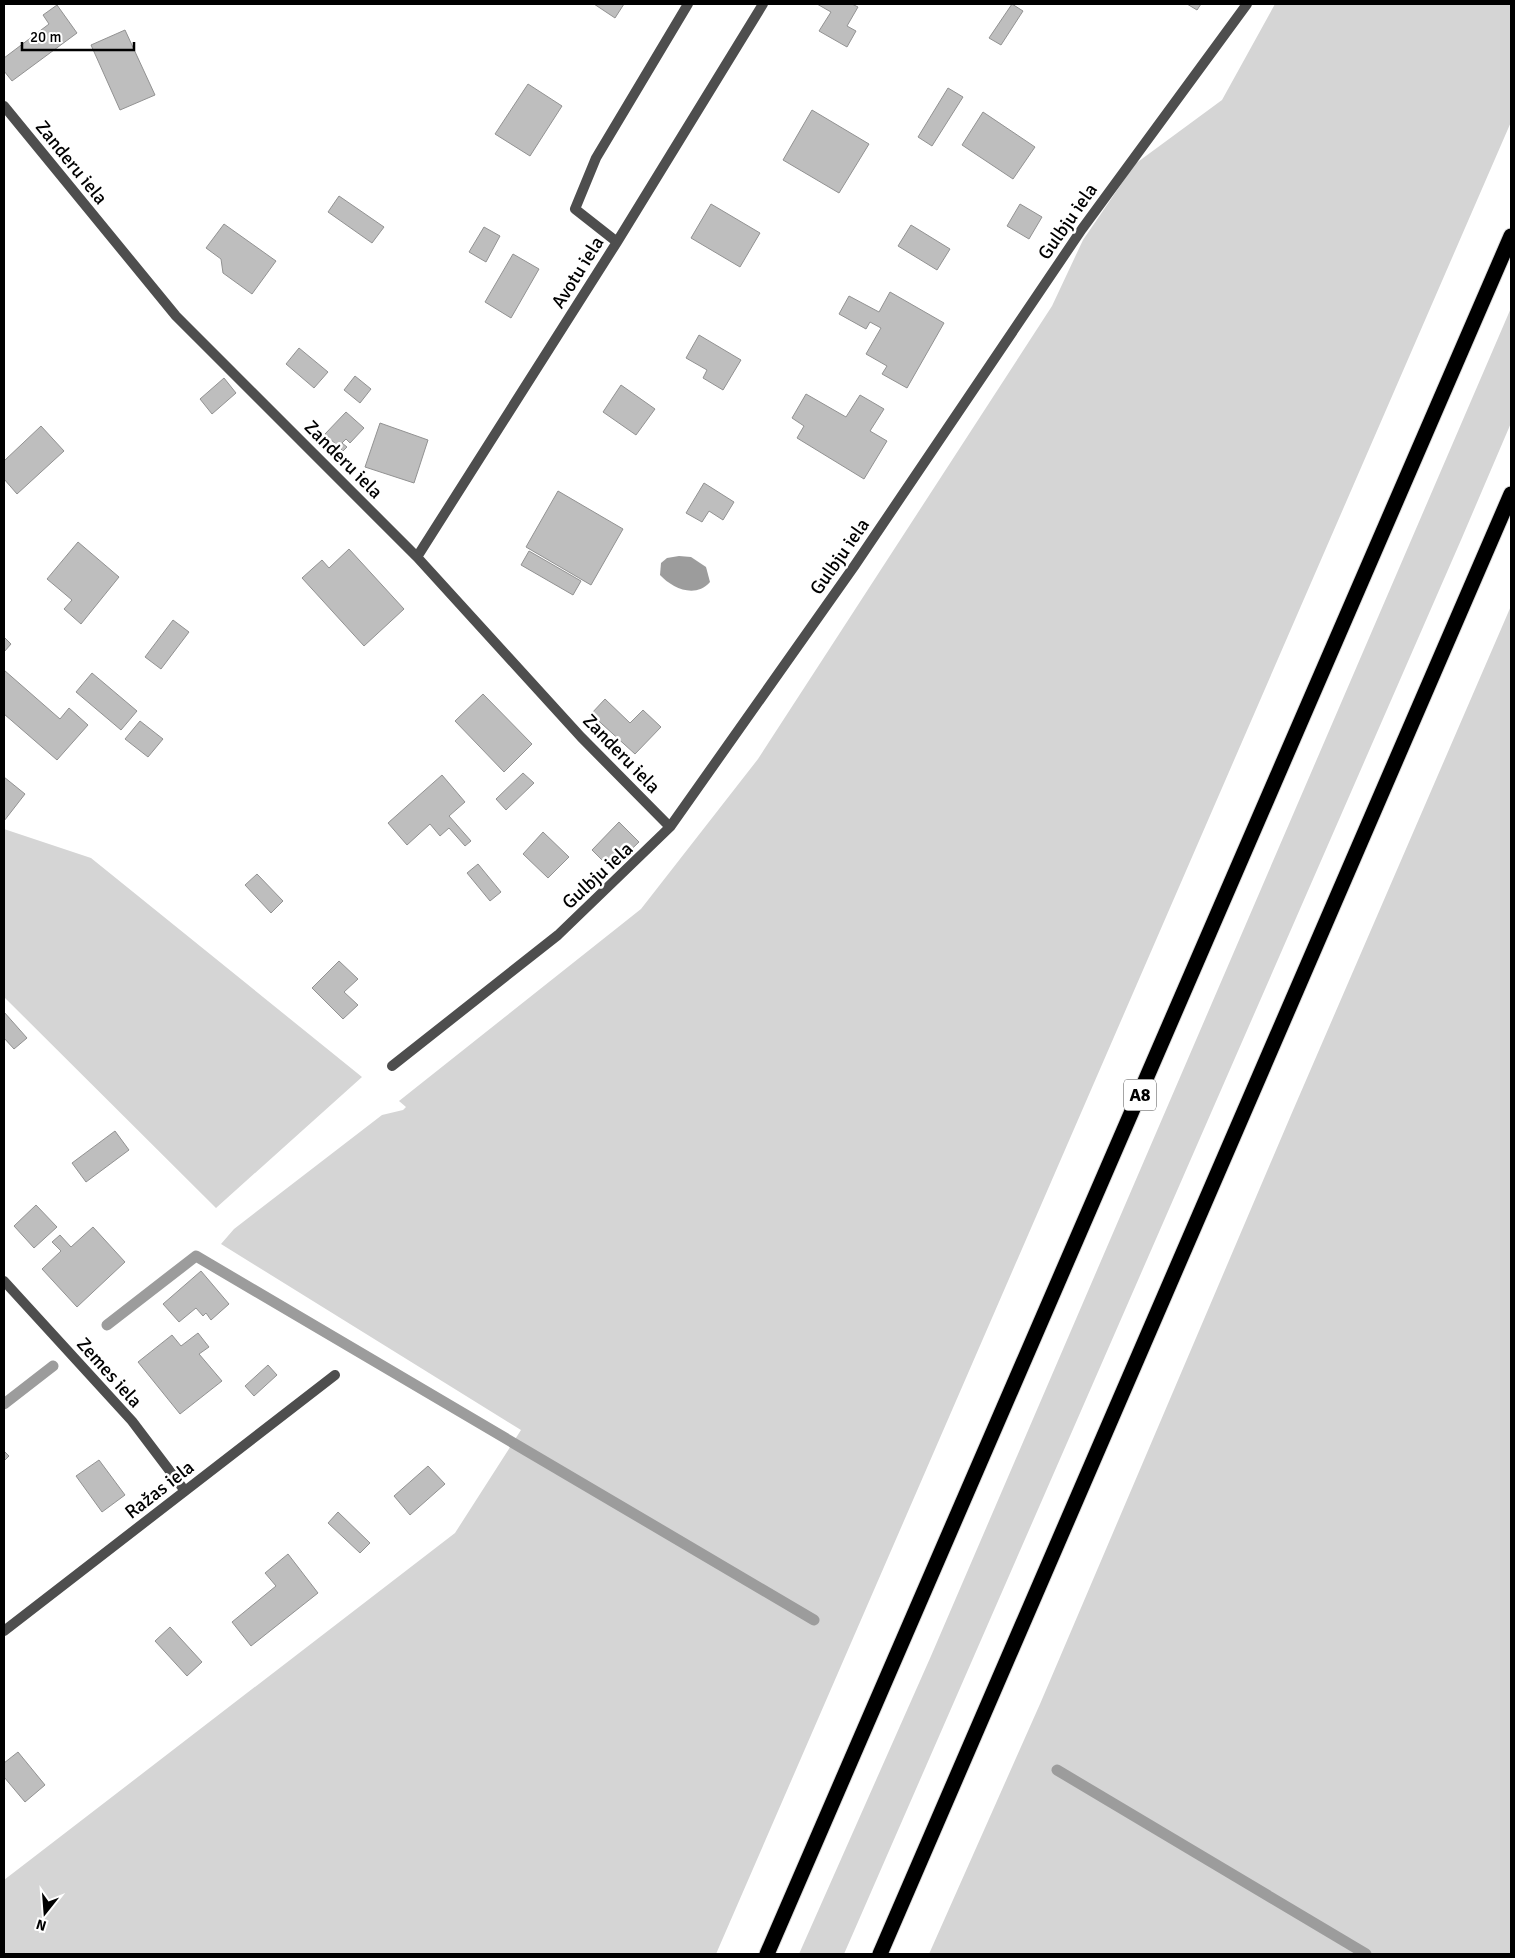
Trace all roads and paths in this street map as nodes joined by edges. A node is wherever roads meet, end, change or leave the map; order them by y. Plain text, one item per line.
1 (688, 4) edge
2 (763, 4) edge
3 (1246, 4) edge
4 (4, 106) edge
5 (1511, 236) edge
6 (617, 242) junction
7 (1511, 494) edge
8 (418, 557) junction
9 (670, 827) junction
10 (392, 1066) dead end
11 (4, 1281) edge
12 (335, 1375) dead end
13 (185, 1491) junction
14 (4, 1631) edge
15 (767, 1954) edge
16 (880, 1954) edge

1 - 6 street
2 - 6 street, Avotu iela
3 - 9 street, Gulbju iela
4 - 8 street, Zanderu iela
5 - 15 highway, A8
6 - 8 street, Avotu iela
7 - 16 highway
8 - 9 street, Zanderu iela
9 - 10 street, Gulbju iela
11 - 13 street, Zemes iela
12 - 13 street, Ražas iela
13 - 14 street, Ražas iela

